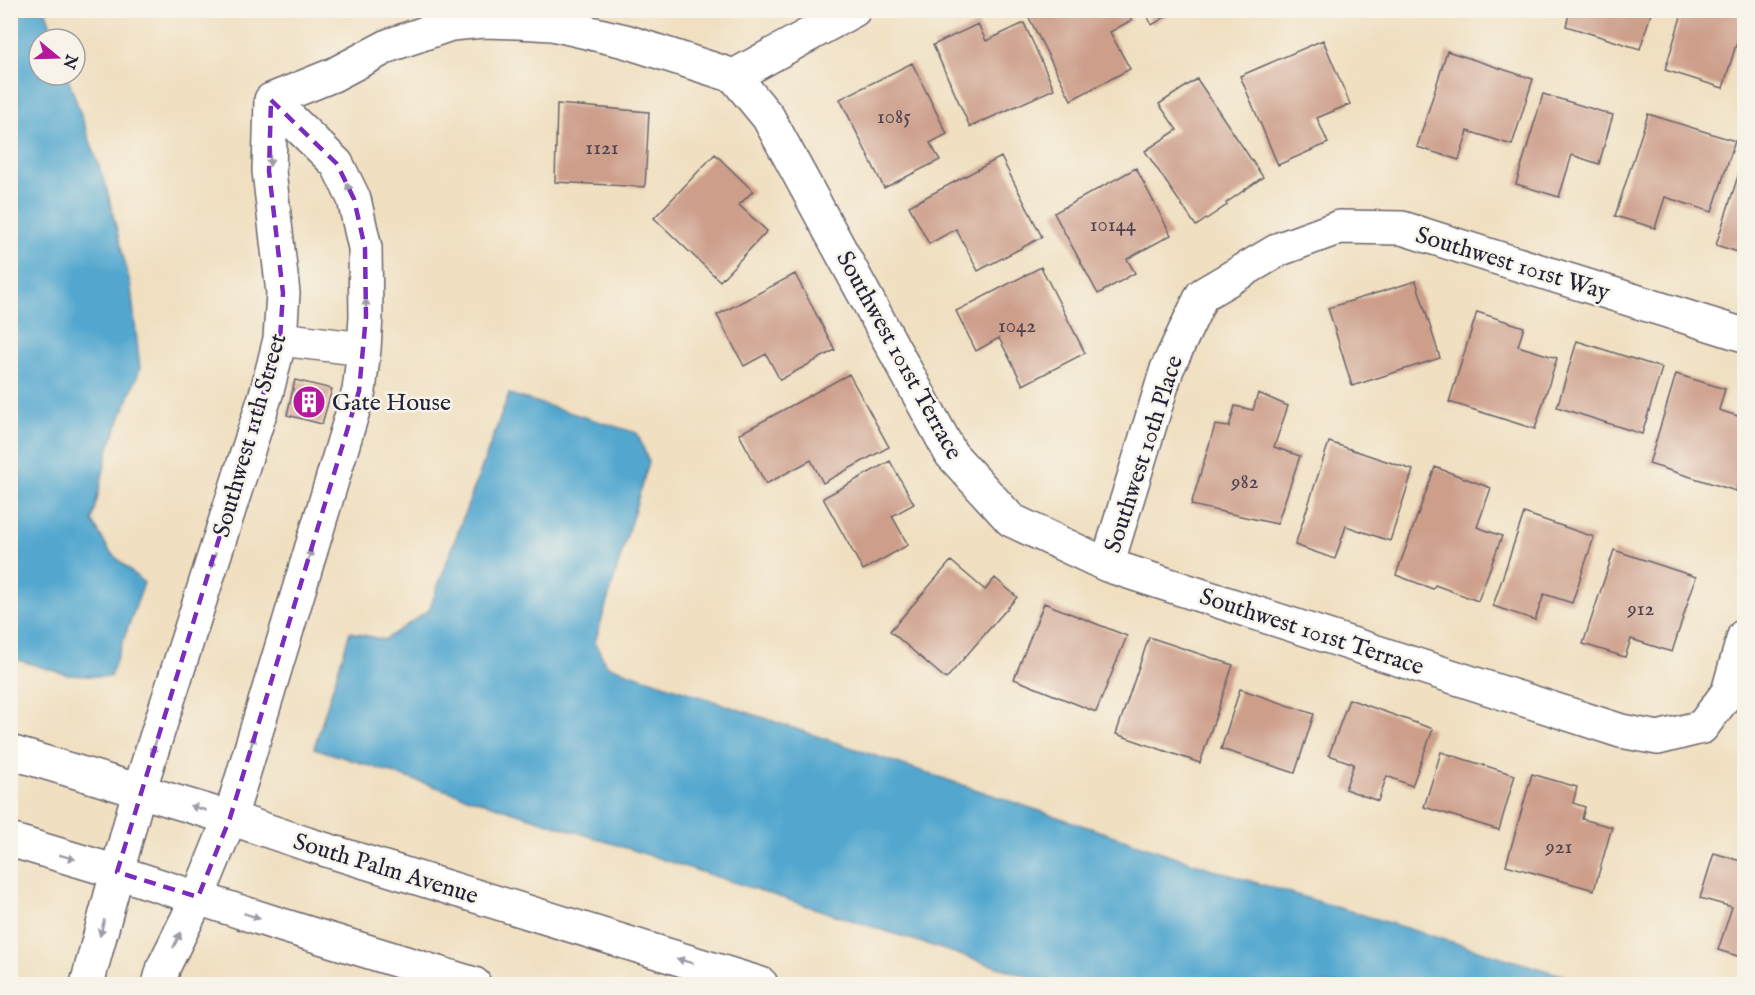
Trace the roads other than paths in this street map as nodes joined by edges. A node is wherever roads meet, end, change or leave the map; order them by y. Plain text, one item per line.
1 (854, 10) edge
2 (734, 76) junction
3 (271, 100) junction
4 (1280, 249) joint
5 (1744, 335) edge
6 (280, 339) junction
7 (364, 349) junction
8 (1107, 565) junction
9 (1744, 636) edge
10 (10, 752) edge
11 (139, 791) junction
12 (230, 818) junction
13 (10, 840) edge
14 (117, 872) junction
15 (198, 897) junction
16 (87, 984) edge
17 (159, 984) edge
18 (474, 984) edge
19 (761, 984) edge

1 - 2 street
2 - 3 street
2 - 8 street, Southwest 101st Terrace
3 -> 6 street, Southwest 11th Street
7 -> 3 street
4 - 5 street, Southwest 101st Way
4 - 8 street, Southwest 10th Place
6 - 7 street
6 -> 11 street, Southwest 11th Street
12 -> 7 street
8 - 9 street, Southwest 101st Terrace
10 - 11 street, South Palm Avenue
12 -> 11 street, South Palm Avenue
11 - 14 street, Southwest 11th Street
12 - 15 street
19 -> 12 street, South Palm Avenue
13 -> 14 street
14 - 15 street
14 -> 16 street, Southwest 11th Street
17 -> 15 street
15 -> 18 street

